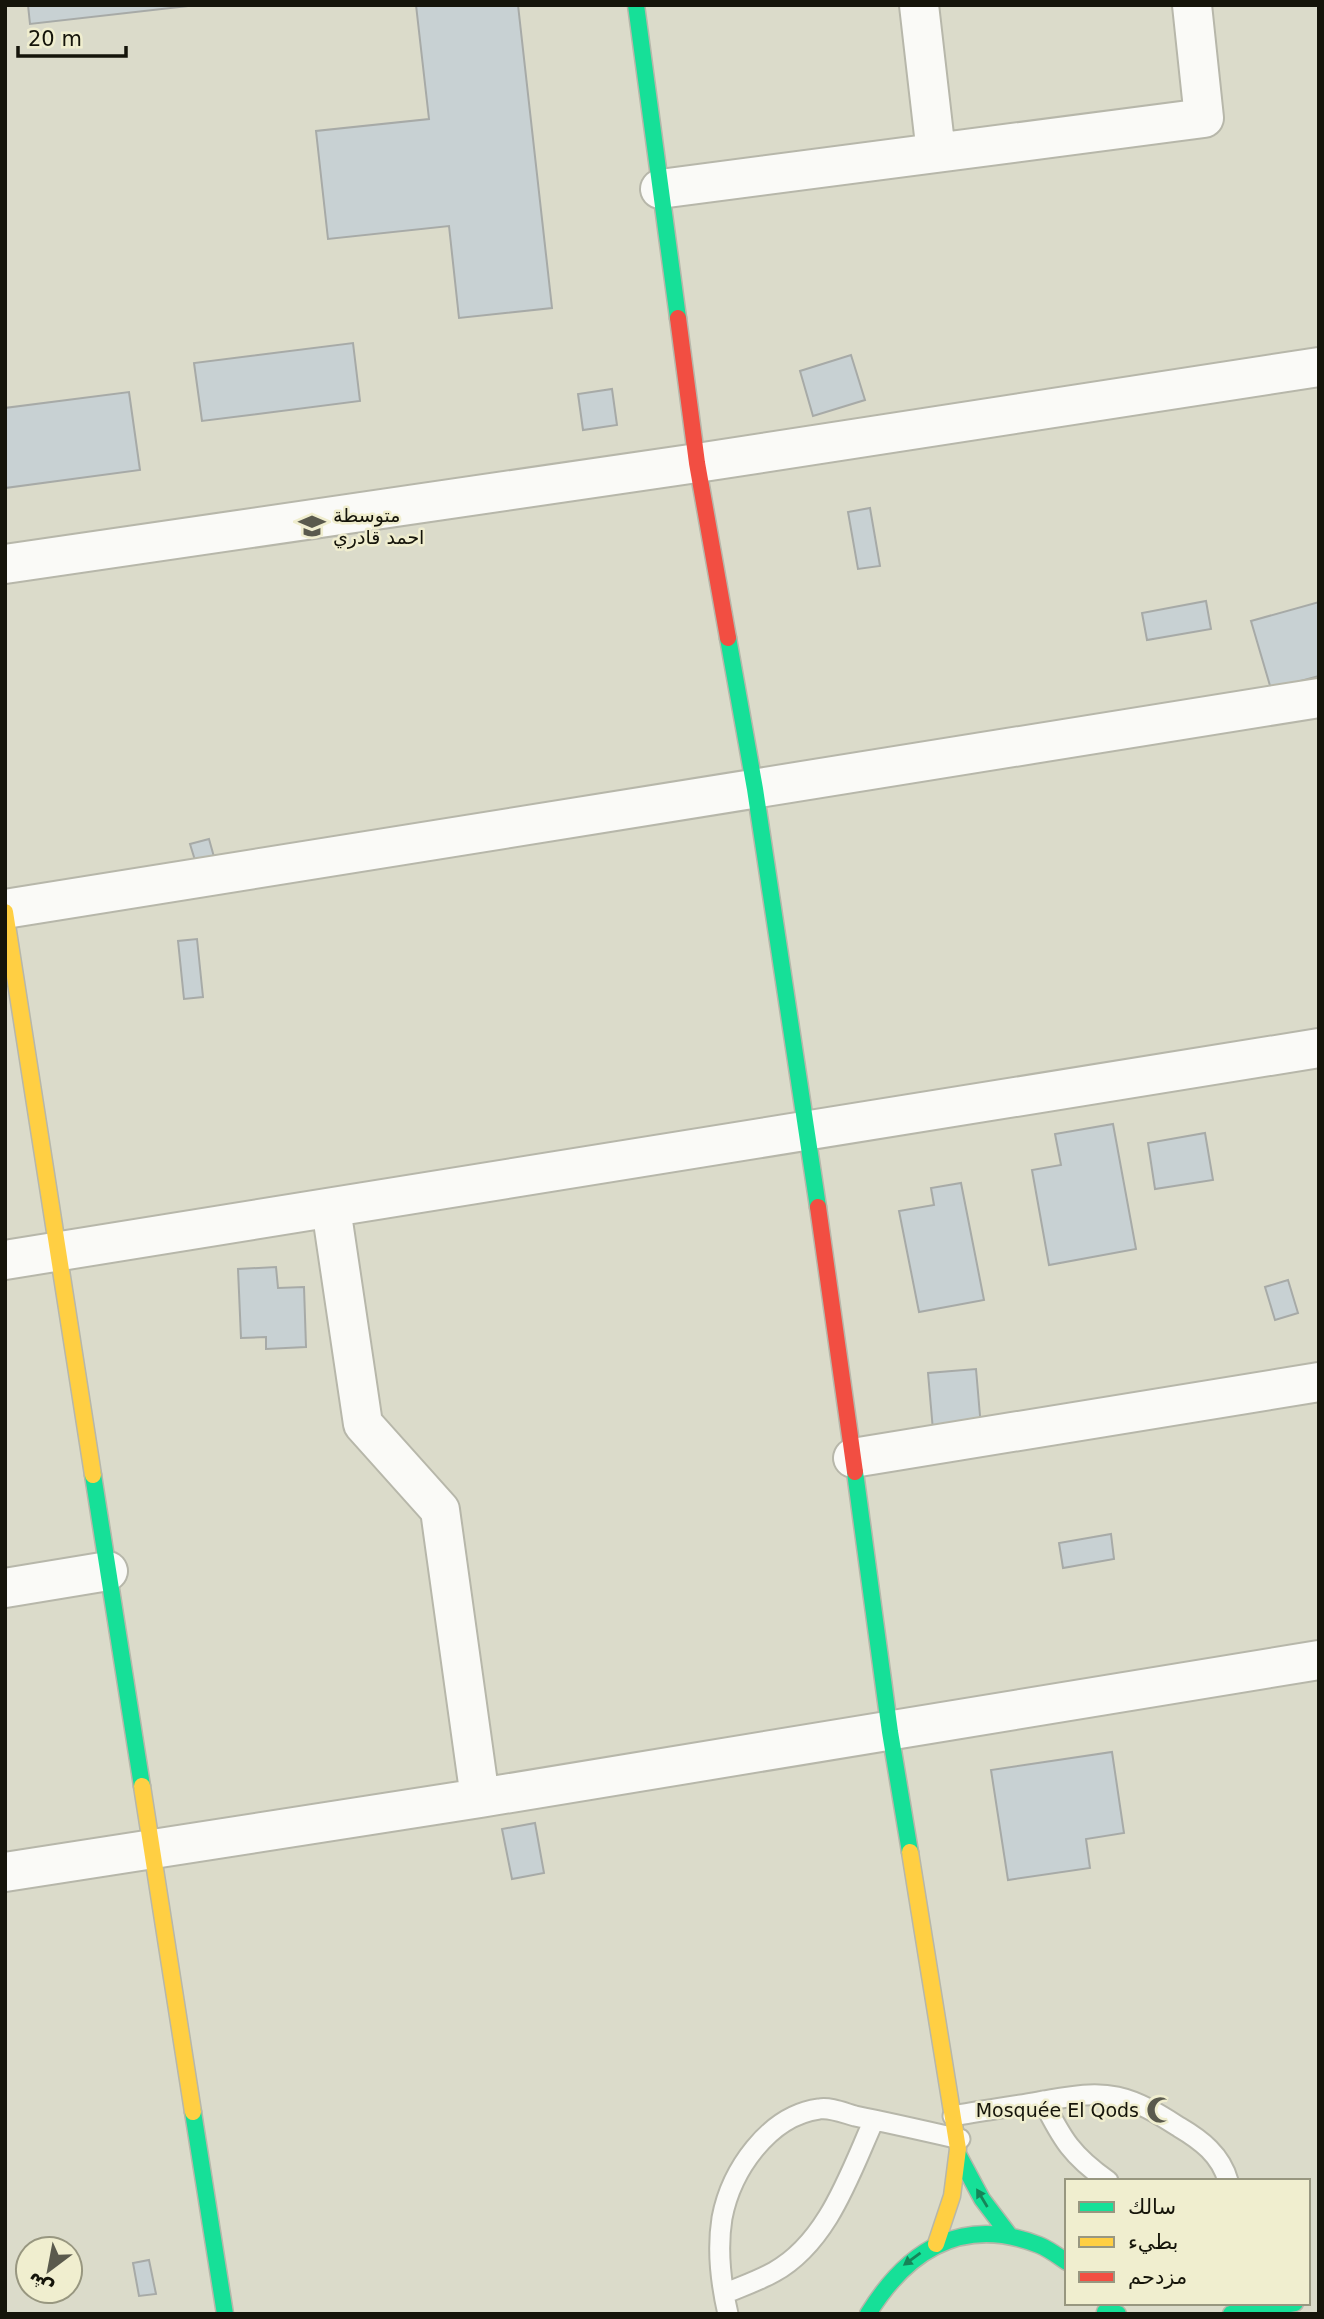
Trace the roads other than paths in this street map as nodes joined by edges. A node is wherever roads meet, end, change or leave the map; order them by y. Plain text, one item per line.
1 (636, 5) edge
2 (919, 5) edge
3 (1192, 5) edge
4 (936, 153) junction
5 (660, 189) junction
6 (1319, 367) edge
7 (697, 463) junction
8 (5, 564) edge
9 (1319, 698) edge
10 (755, 789) junction
11 (5, 911) edge
12 (1319, 1048) edge
13 (808, 1132) junction
14 (331, 1208) junction
15 (58, 1252) junction
16 (5, 1260) edge
17 (1319, 1382) edge
18 (853, 1458) junction
19 (108, 1571) junction
20 (5, 1588) edge
21 (1319, 1660) edge
22 (890, 1732) junction
23 (480, 1798) junction
24 (151, 1850) junction
25 (5, 1872) edge
26 (1043, 2101) junction
27 (953, 2116) junction
28 (874, 2120) junction
29 (959, 2147) junction
30 (1106, 2179) edge
31 (1227, 2179) edge
32 (1010, 2236) junction
33 (936, 2244) junction
34 (1065, 2261) edge
35 (724, 2294) junction
36 (1282, 2305) edge
37 (1256, 2309) edge
38 (225, 2314) edge
39 (728, 2314) edge
40 (868, 2314) edge
41 (1231, 2314) edge

1 - 5 street
2 - 4 street
3 - 4 street
4 - 5 street
5 - 7 street
6 - 7 street
7 - 8 street
7 - 10 street
9 - 10 street
10 - 11 street
10 - 13 street
11 - 15 street
12 - 13 street
13 - 14 street
13 - 18 street
14 - 15 street
14 - 23 street
15 - 16 street
15 - 19 street
17 - 18 street
18 - 22 street
19 - 20 street
19 - 24 street
21 - 22 street
22 - 23 street
22 - 27 street
23 - 24 street
24 - 25 street
24 - 38 street
26 - 27 lane
26 - 30 lane
26 - 31 lane
27 - 29 street
28 - 29 lane
28 - 35 lane
28 - 35 lane
32 -> 29 street
29 - 33 street
32 - 33 street
32 - 34 street
33 -> 40 street
35 - 39 lane
36 - 37 street
37 - 41 street

